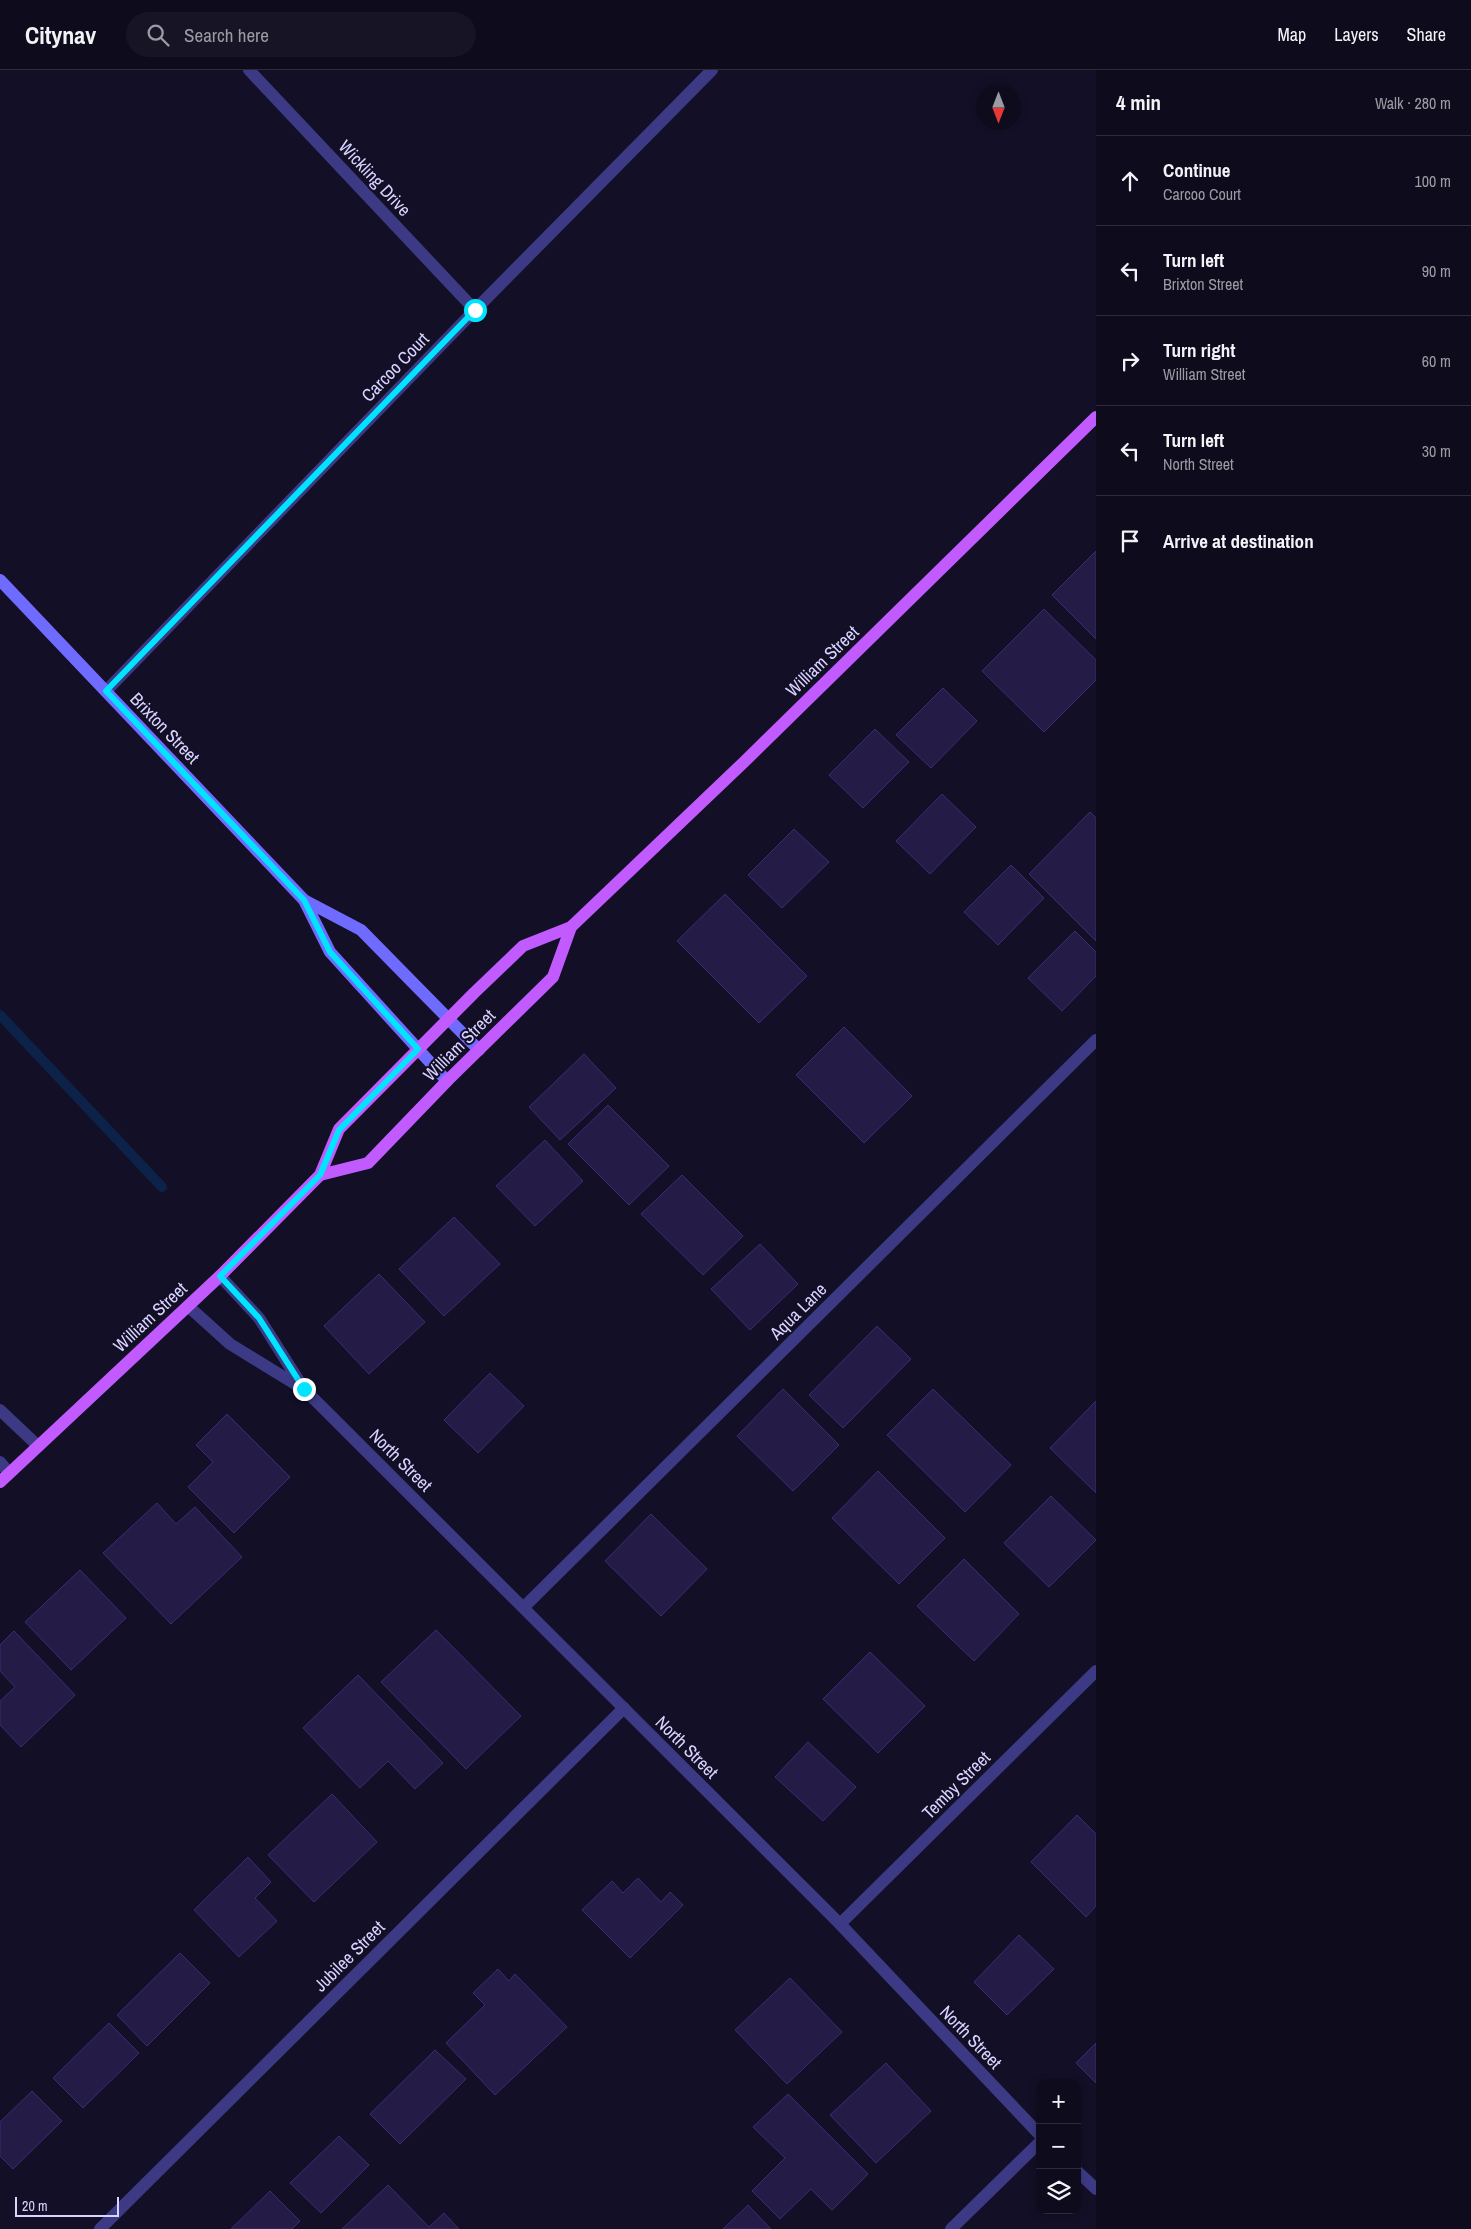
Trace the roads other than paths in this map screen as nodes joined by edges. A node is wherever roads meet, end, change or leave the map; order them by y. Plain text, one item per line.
1 (249, 70) edge
2 (712, 70) edge
3 (475, 310) junction
4 (1096, 417) edge
5 (0, 580) edge
6 (106, 691) junction
7 (304, 900) junction
8 (571, 927) junction
9 (448, 1018) junction
10 (1096, 1040) edge
11 (418, 1049) junction
12 (479, 1050) junction
13 (447, 1081) junction
14 (320, 1175) junction
15 (220, 1276) junction
16 (188, 1306) junction
17 (304, 1389) junction
18 (0, 1410) edge
19 (37, 1445) junction
20 (0, 1462) edge
21 (4, 1477) edge
22 (524, 1607) junction
23 (1096, 1671) edge
24 (624, 1708) junction
25 (840, 1924) junction
26 (1036, 2130) edge
27 (1036, 2146) edge
28 (1081, 2175) edge
29 (1096, 2189) edge
30 (100, 2229) edge
31 (951, 2229) edge

1 - 3 street, Wickling Drive
2 - 3 street, Carcoo Court
3 - 6 street, Carcoo Court
4 - 8 main road, William Street
5 - 6 main road, Brixton Street
6 - 7 main road, Brixton Street
7 - 9 main road, Brixton Street
7 - 11 main road, Brixton Street
8 - 9 main road, William Street
8 - 12 main road, William Street
9 - 11 main road, William Street
9 - 12 main road, Brixton Street
10 - 22 street, Aqua Lane
11 - 13 main road, Brixton Street
11 - 14 main road, William Street
12 - 13 main road, William Street
13 - 14 main road, William Street
14 - 15 main road, William Street
15 - 16 main road, William Street
15 - 17 street, North Street
16 - 17 street, North Street
16 - 19 main road, William Street
17 - 22 street, North Street
18 - 19 street
19 - 21 main road, William Street
20 - 21 street
22 - 24 street, North Street
23 - 25 street, Temby Street
24 - 25 street, North Street
24 - 30 street, Jubilee Street
25 - 26 street, North Street
27 - 31 street
28 - 29 street

